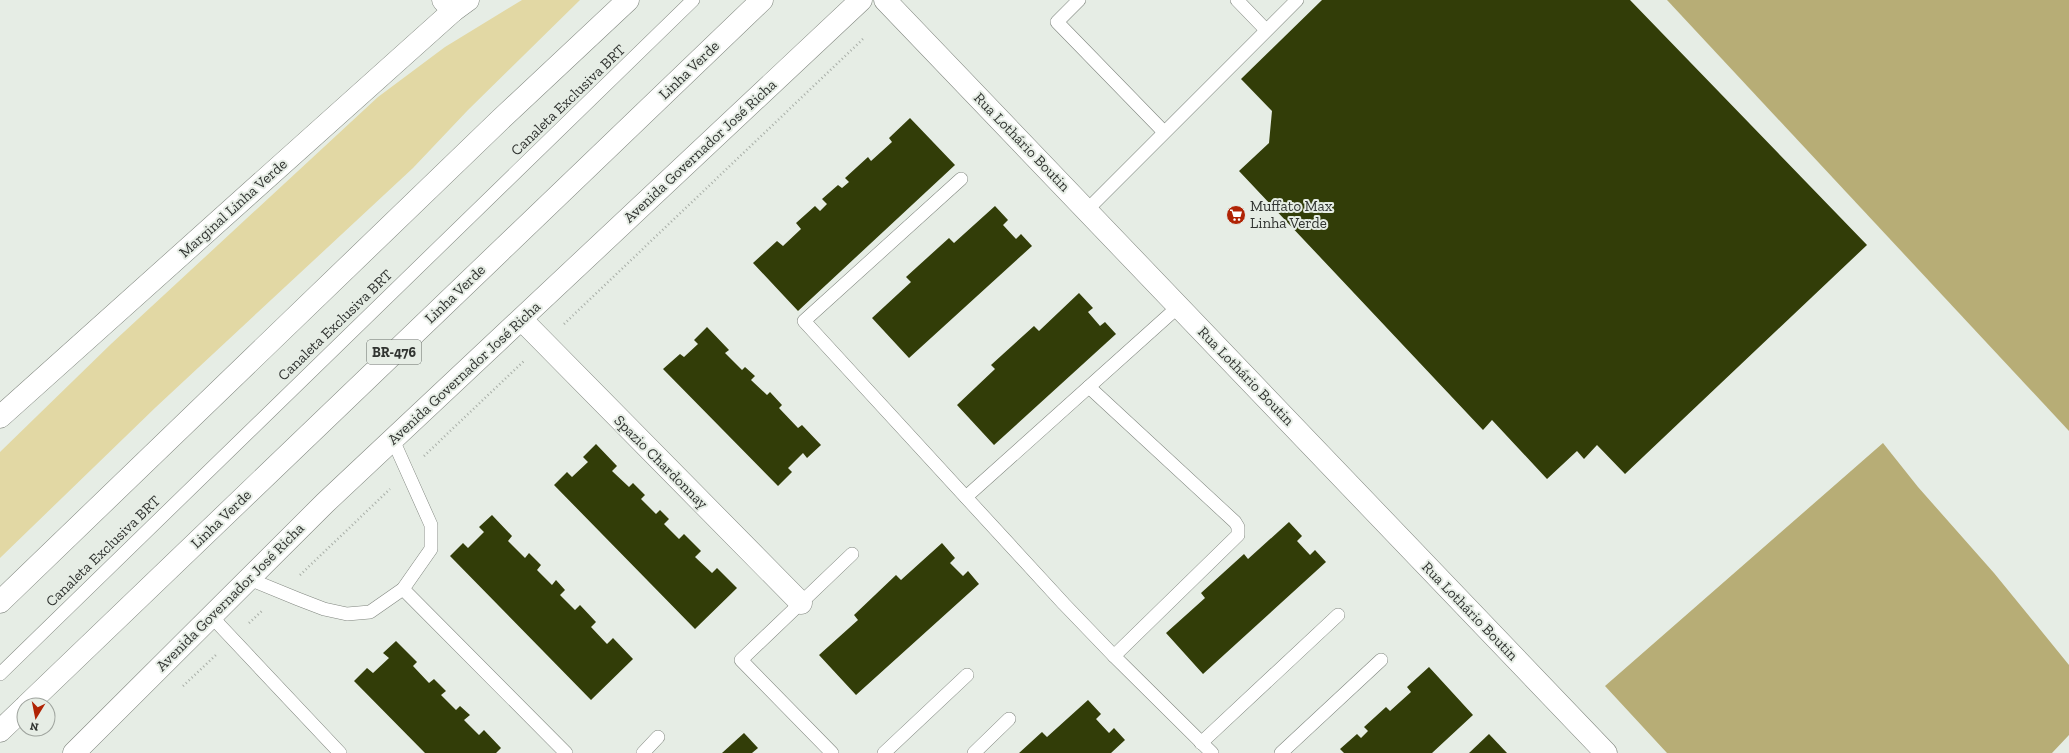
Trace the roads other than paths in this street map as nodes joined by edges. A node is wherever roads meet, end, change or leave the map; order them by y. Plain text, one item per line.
1 (628, 0) edge
2 (693, 0) edge
3 (762, 0) edge
4 (861, 0) edge
5 (885, 0) edge
6 (1079, 0) edge
7 (1237, 0) edge
8 (1297, 0) edge
9 (454, 4) edge
10 (1266, 30) junction
11 (1164, 132) junction
12 (961, 178) dead end
13 (1087, 210) junction
14 (1179, 306) junction
15 (522, 320) junction
16 (1088, 387) junction
17 (0, 417) edge
18 (392, 440) junction
19 (966, 497) junction
20 (852, 554) dead end
21 (249, 579) junction
22 (403, 589) junction
23 (0, 602) edge
24 (801, 603) junction
25 (1338, 615) dead end
26 (211, 616) junction
27 (1114, 656) junction
28 (1381, 660) dead end
29 (0, 674) edge
30 (967, 675) dead end
31 (35, 697) edge
32 (16, 716) edge
33 (1009, 719) dead end
34 (0, 731) edge
35 (658, 737) dead end
36 (1201, 743) junction
37 (74, 753) edge
38 (339, 753) edge
39 (566, 753) edge
40 (643, 753) edge
41 (832, 753) edge
42 (884, 753) edge
43 (974, 753) edge
44 (1212, 753) edge
45 (1281, 753) edge
46 (1606, 753) edge

1 - 23 main road
2 - 29 lane, Canaleta Exclusiva BRT
3 - 31 main road, Linha Verde / BR-476
4 - 15 main road, Avenida Governador José Richa
5 - 13 main road, Rua Lothário Boutin
6 - 11 lane
7 - 10 lane
8 - 10 lane
9 - 17 main road, Marginal Linha Verde
10 - 11 lane
11 - 13 lane
12 - 19 lane
13 - 14 main road, Rua Lothário Boutin
14 - 16 lane
14 - 46 main road, Rua Lothário Boutin
15 - 18 main road, Avenida Governador José Richa
15 - 24 main road, Spazio Chardonnay
16 - 19 lane
16 - 27 lane
18 - 21 main road, Avenida Governador José Richa
18 - 22 lane
19 - 27 lane
20 - 24 lane
21 - 22 lane
21 - 26 main road, Avenida Governador José Richa
22 - 39 lane
24 - 41 lane
25 - 36 lane
26 - 37 main road, Avenida Governador José Richa
26 - 38 lane
27 - 36 lane
28 - 45 lane
30 - 42 lane
32 - 34 main road
33 - 43 lane
35 - 40 lane
36 - 44 lane

